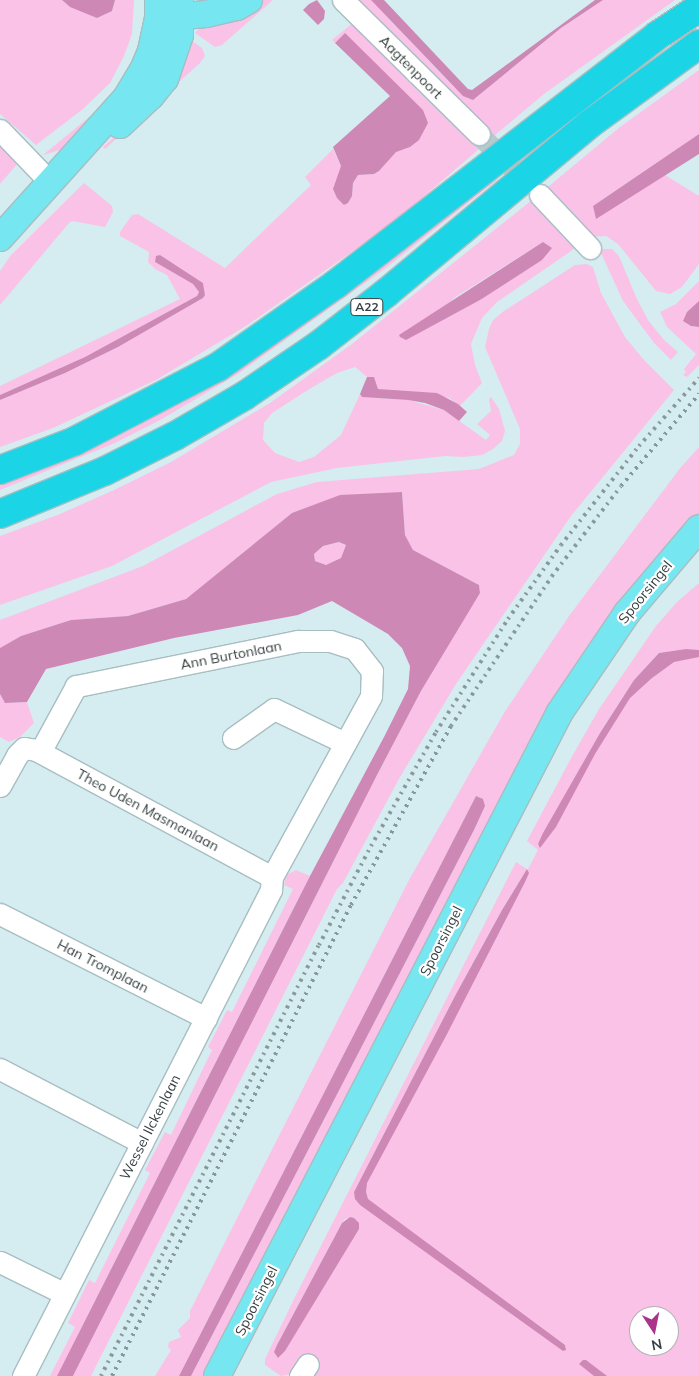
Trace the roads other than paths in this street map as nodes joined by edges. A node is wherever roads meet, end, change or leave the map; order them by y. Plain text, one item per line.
1 (249, 0) edge
2 (343, 0) edge
3 (699, 8) edge
4 (169, 9) edge
5 (699, 44) edge
6 (0, 130) edge
7 (479, 134) tunnel mouth
8 (50, 182) junction
9 (540, 195) tunnel mouth
10 (0, 238) edge
11 (590, 248) dead end
12 (0, 470) edge
13 (0, 514) edge
14 (694, 541) edge
15 (233, 738) dead end
16 (345, 743) junction
17 (32, 750) junction
18 (0, 786) edge
19 (272, 877) junction
20 (0, 914) edge
21 (206, 1018) junction
22 (0, 1069) edge
23 (142, 1143) junction
24 (0, 1262) edge
25 (64, 1294) junction
26 (23, 1376) edge
27 (217, 1376) edge

1 - 4 main road
2 - 7 street, Aagtenpoort
3 - 12 highway, A22
4 - 8 main road
5 - 13 highway, A22
6 - 8 street
8 - 10 main road
9 - 11 street
14 - 27 main road, Spoorsingel
15 - 16 street
16 - 17 street, Ann Burtonlaan
16 - 19 street, Ann Burtonlaan
17 - 18 street, Ann Burtonlaan
17 - 19 street, Theo Uden Masmanlaan
19 - 21 street, Wessel Ilckenlaan
20 - 21 street, Han Tromplaan
21 - 23 street, Wessel Ilckenlaan
22 - 23 street
23 - 25 street, Wessel Ilckenlaan
24 - 25 street
25 - 26 street, Wessel Ilckenlaan

